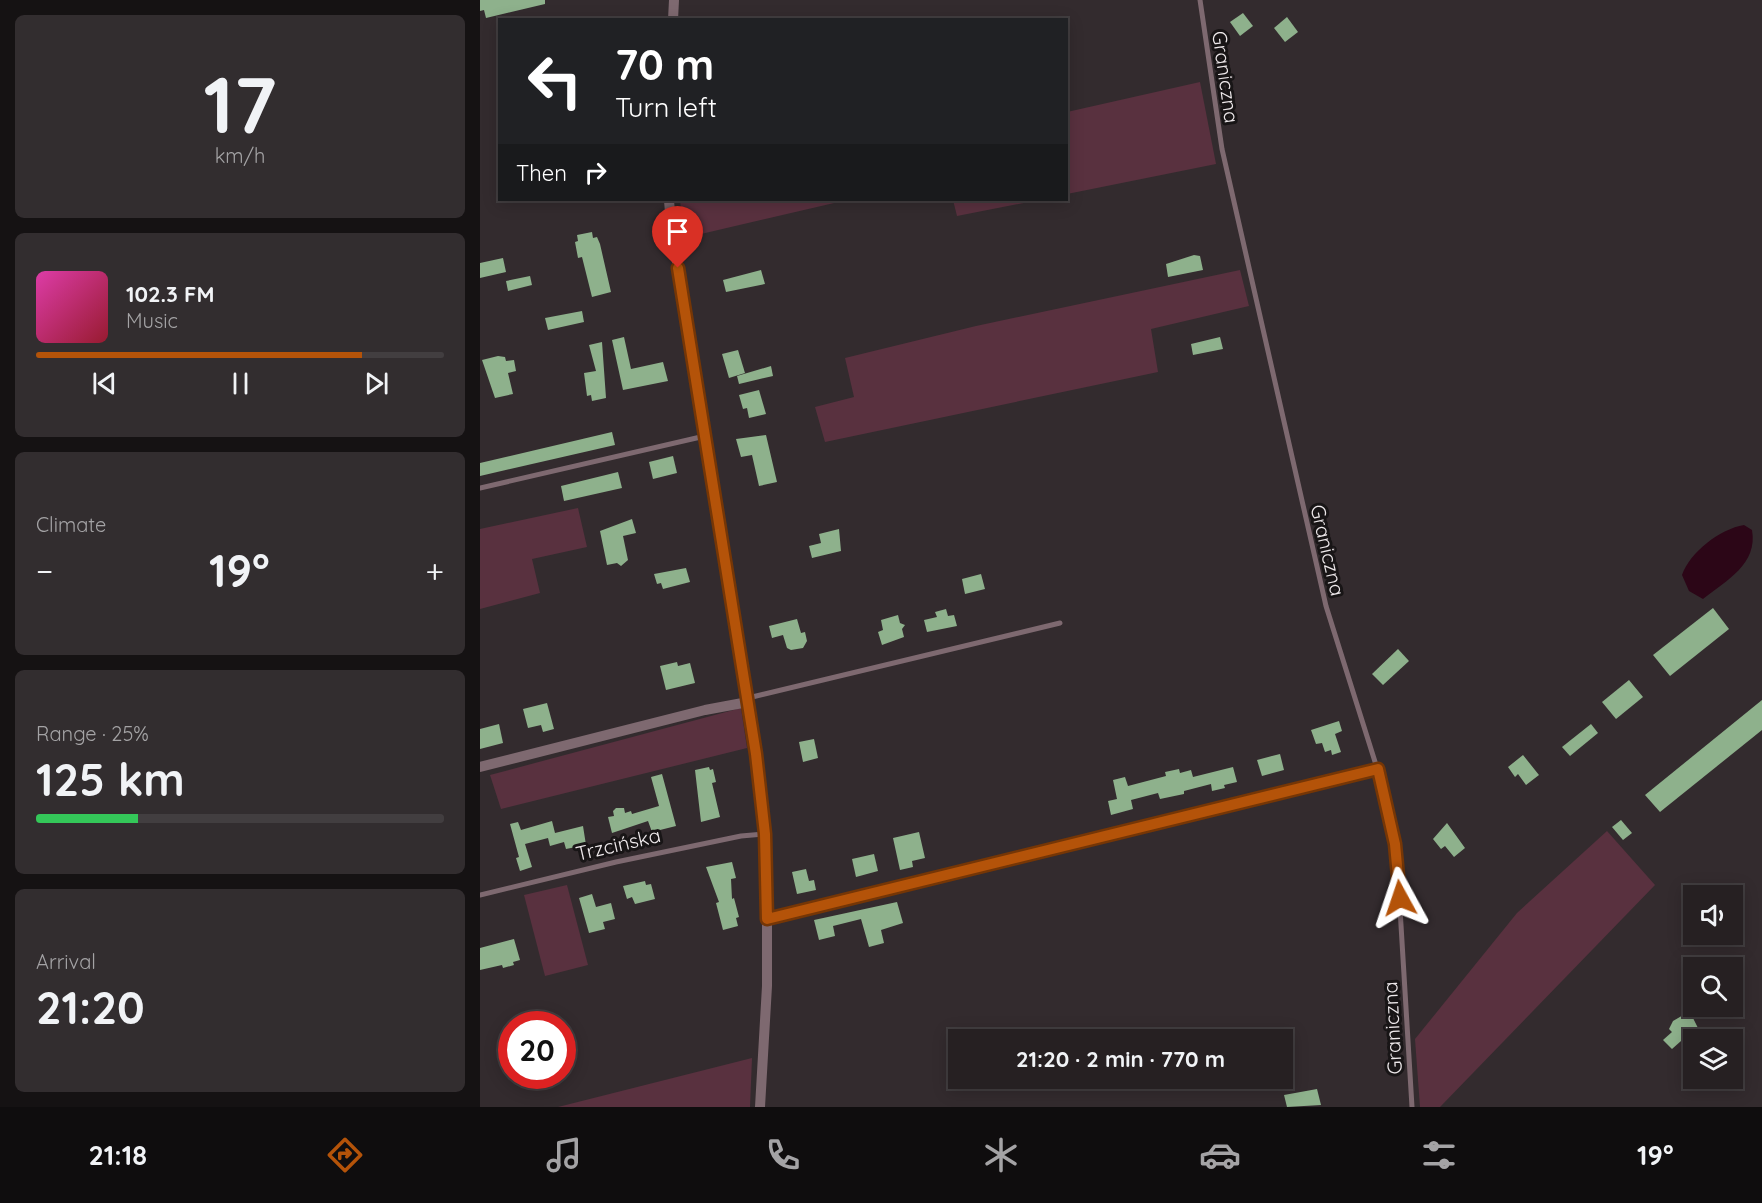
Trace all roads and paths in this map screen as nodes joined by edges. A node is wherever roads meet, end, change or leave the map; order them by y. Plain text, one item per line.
1 (674, 0) edge
2 (1200, 0) edge
3 (673, 18) edge
4 (669, 201) edge
5 (705, 436) junction
6 (480, 488) edge
7 (1060, 623) dead end
8 (748, 700) junction
9 (480, 767) edge
10 (1378, 769) junction
11 (765, 834) junction
12 (480, 895) edge
13 (767, 919) junction
14 (760, 1107) edge
15 (1412, 1107) edge

1 - 3 street
2 - 10 lane, Graniczna
4 - 5 street
5 - 6 lane
5 - 8 street
7 - 8 lane
8 - 9 street
8 - 11 street
10 - 13 lane
10 - 15 lane, Graniczna
11 - 12 lane, Trzcińska
11 - 13 street
13 - 14 street

